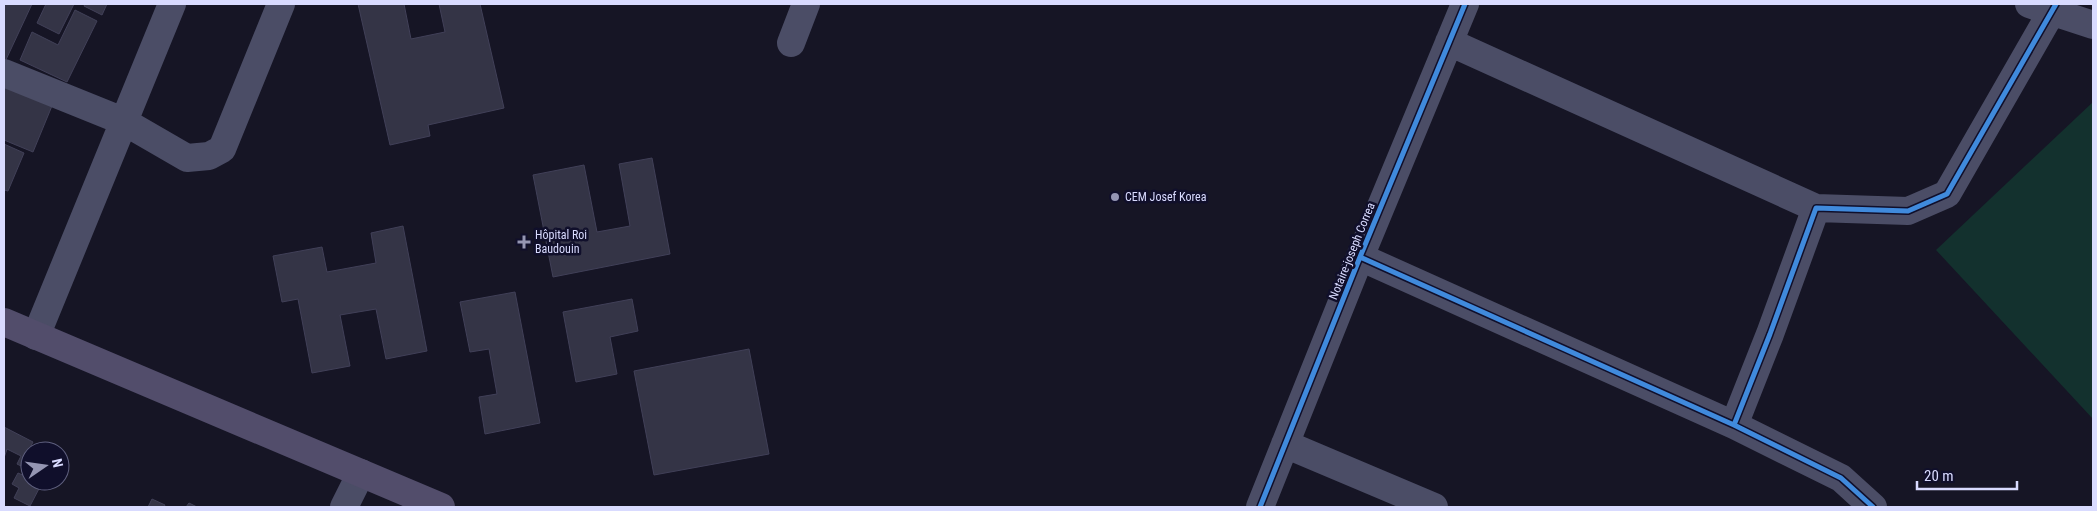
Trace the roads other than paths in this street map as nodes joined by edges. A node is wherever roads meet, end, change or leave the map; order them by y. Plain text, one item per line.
1 (172, 4) edge
2 (281, 4) edge
3 (806, 4) edge
4 (1465, 4) edge
5 (2046, 6) edge
6 (2093, 25) edge
7 (1449, 42) junction
8 (791, 43) dead end
9 (4, 73) edge
10 (123, 122) junction
11 (1816, 208) junction
12 (1360, 257) junction
13 (4, 322) edge
14 (36, 336) junction
15 (1734, 425) junction
16 (1285, 444) junction
17 (361, 473) junction
18 (344, 507) edge
19 (441, 507) edge
20 (1260, 507) edge
21 (1434, 507) edge
22 (1872, 507) edge

1 - 10 street
2 - 10 street
3 - 8 street
4 - 7 street, Notaire-joseph Correa
5 - 6 street
5 - 11 street
7 - 11 street
7 - 12 street, Notaire-joseph Correa
9 - 10 street
10 - 14 street
11 - 15 street
12 - 15 street
12 - 16 street, Notaire-joseph Correa
13 - 14 main road
14 - 17 main road
15 - 22 street
16 - 20 street, Notaire-joseph Correa
16 - 21 street
17 - 18 street
17 - 19 main road

